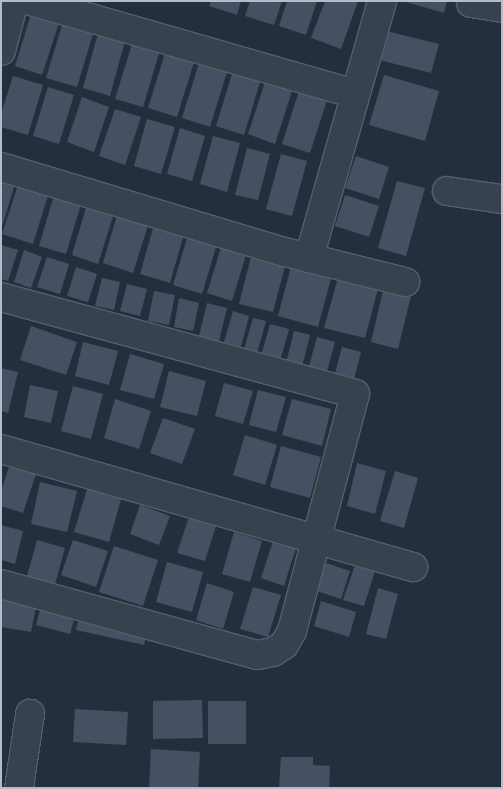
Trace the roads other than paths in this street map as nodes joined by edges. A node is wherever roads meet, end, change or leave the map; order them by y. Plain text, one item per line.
1 (14, 1) edge
2 (31, 1) edge
3 (382, 1) edge
4 (471, 3) dead end
5 (502, 8) edge
6 (1, 51) edge
7 (355, 94) junction
8 (1, 166) edge
9 (447, 191) dead end
10 (502, 199) edge
11 (309, 258) junction
12 (405, 282) dead end
13 (1, 297) edge
14 (1, 449) edge
15 (318, 538) junction
16 (413, 567) dead end
17 (1, 584) edge
18 (30, 714) dead end
19 (19, 788) edge

1 - 6 street
2 - 7 street
3 - 7 street
4 - 5 street
7 - 11 street
8 - 11 street
9 - 10 street
11 - 12 street
13 - 15 street
14 - 15 street
15 - 16 street
15 - 17 street
18 - 19 street

